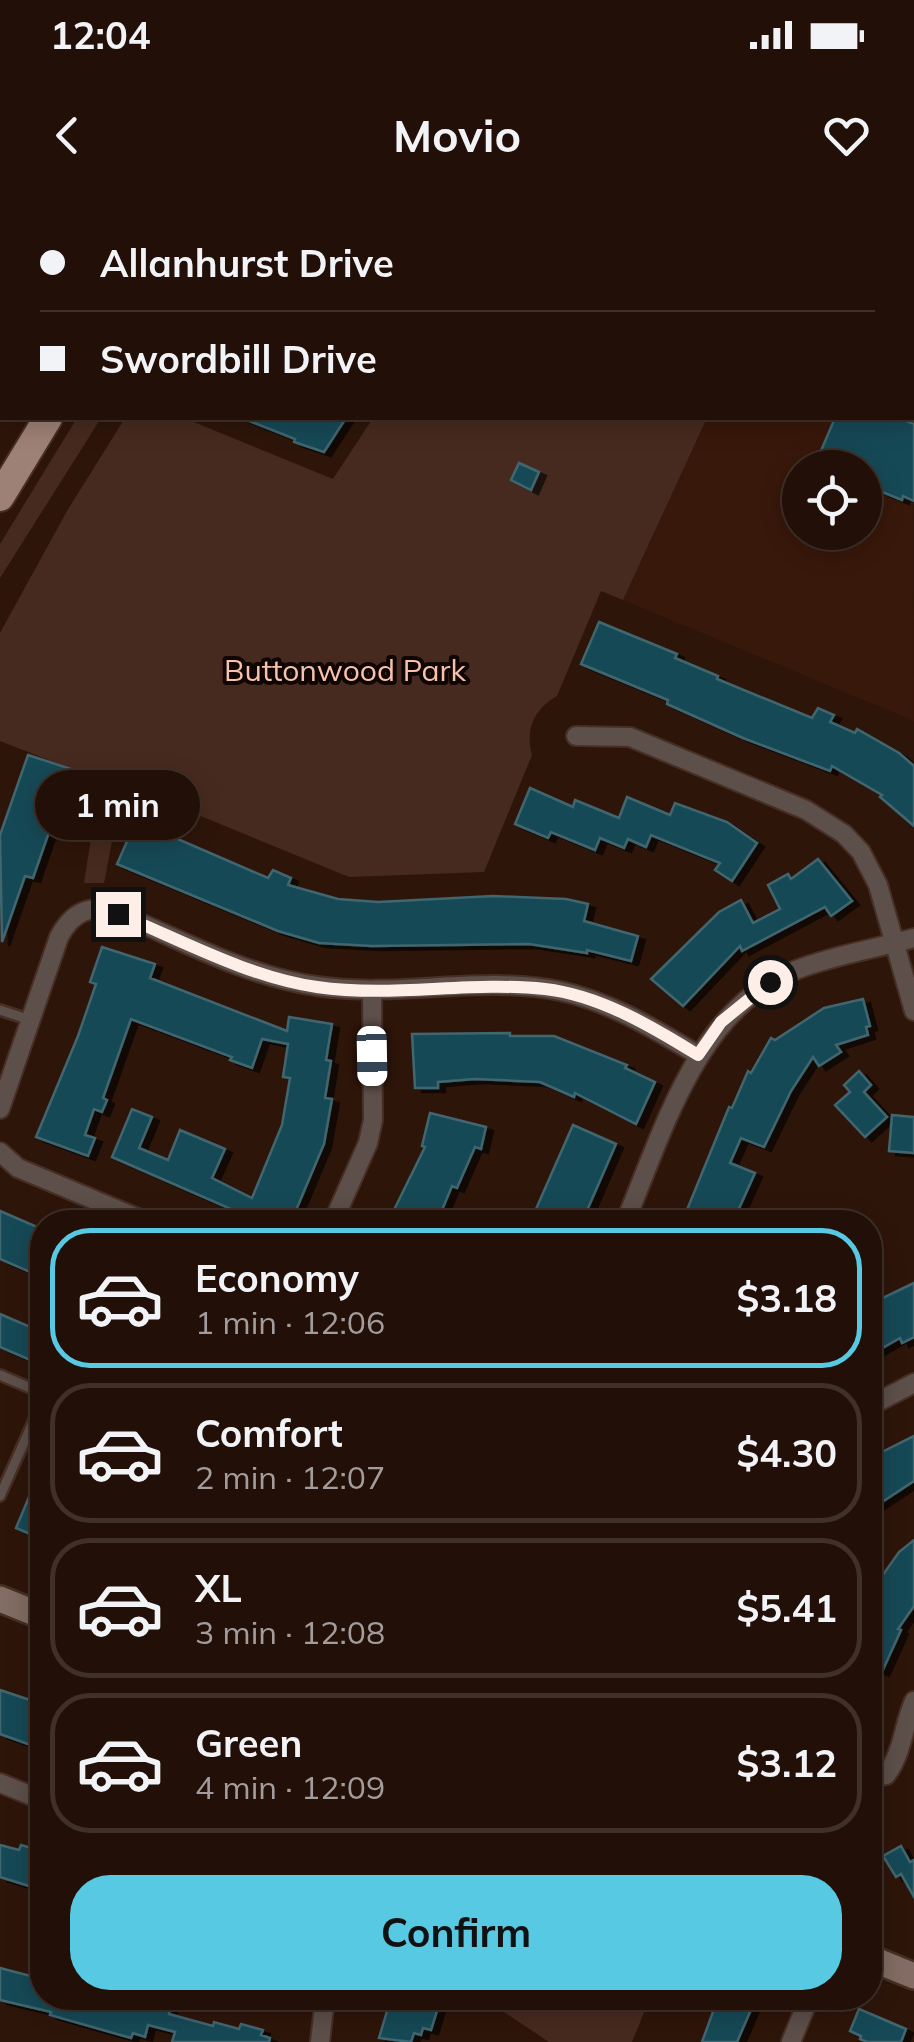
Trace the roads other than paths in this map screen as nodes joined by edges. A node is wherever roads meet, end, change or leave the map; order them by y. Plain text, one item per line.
1 (47, 420) edge
2 (0, 497) edge
3 (576, 736) dead end
4 (914, 938) edge
5 (895, 943) junction
6 (372, 992) junction
7 (0, 1010) edge
8 (914, 1011) edge
9 (30, 1020) junction
10 (698, 1055) junction
11 (0, 1109) edge
12 (0, 1152) edge
13 (118, 1210) edge
14 (338, 1210) edge
15 (630, 1210) edge
16 (0, 1375) edge
17 (914, 1383) edge
18 (30, 1388) edge
19 (882, 1400) edge
20 (30, 1429) edge
21 (0, 1496) edge
22 (0, 1599) edge
23 (30, 1611) edge
24 (914, 1701) edge
25 (882, 1776) edge
26 (0, 1784) edge
27 (30, 1795) edge
28 (882, 1963) edge
29 (914, 1976) edge
30 (323, 2010) edge
31 (803, 2010) edge
32 (320, 2042) edge
33 (791, 2042) edge

1 - 2 main road
3 - 5 street
4 - 5 street
5 - 8 street
5 - 10 street
6 - 9 street
6 - 10 street
6 - 14 street
7 - 9 lane
9 - 11 street
10 - 15 street
12 - 13 street
16 - 18 lane
17 - 19 street
20 - 21 lane
22 - 23 main road
24 - 25 street
26 - 27 street
28 - 29 main road
30 - 32 street
31 - 33 street

